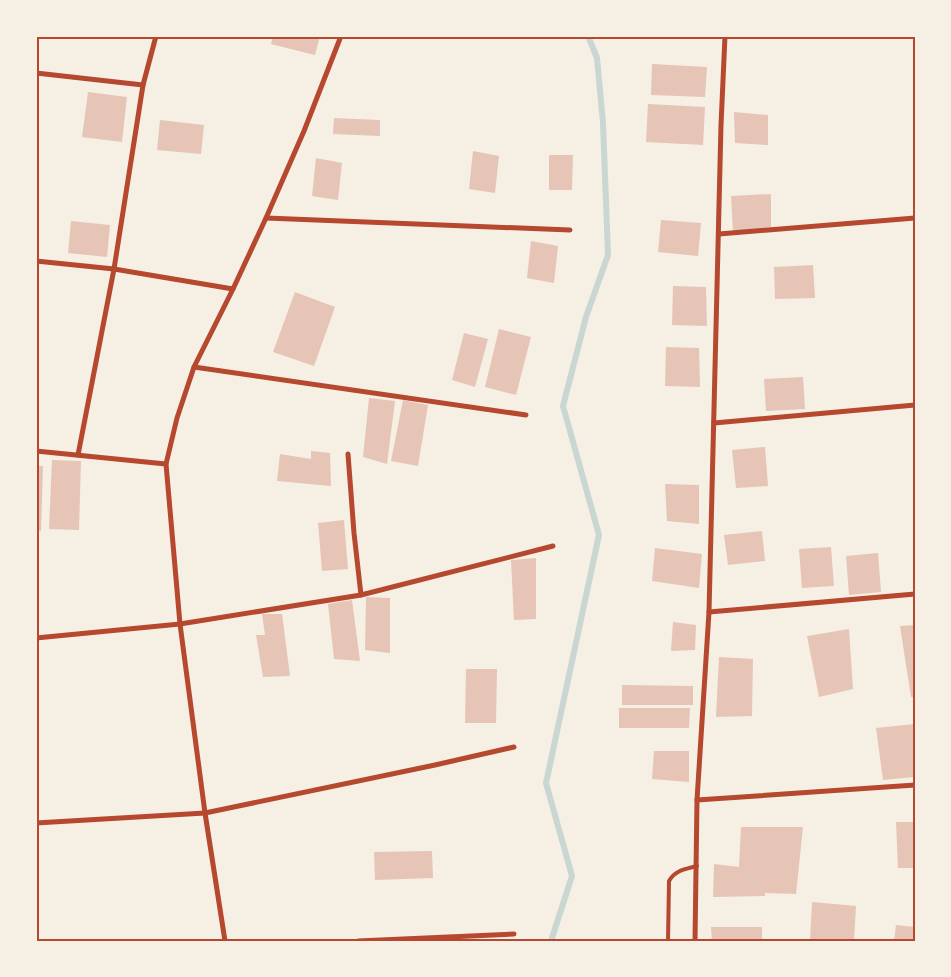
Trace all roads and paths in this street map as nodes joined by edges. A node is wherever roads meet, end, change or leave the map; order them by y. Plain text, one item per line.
1 (156, 36) edge
2 (341, 36) edge
3 (725, 36) edge
4 (36, 73) edge
5 (142, 85) junction
6 (266, 218) junction
7 (915, 218) edge
8 (570, 230) dead end
9 (719, 234) junction
10 (36, 261) edge
11 (114, 269) junction
12 (233, 289) junction
13 (194, 367) junction
14 (915, 405) edge
15 (526, 415) dead end
16 (714, 422) junction
17 (36, 452) edge
18 (348, 454) dead end
19 (78, 455) junction
20 (166, 464) junction
21 (553, 546) dead end
22 (915, 594) edge
23 (361, 595) junction
24 (709, 612) junction
25 (180, 624) junction
26 (36, 638) edge
27 (514, 747) dead end
28 (915, 785) edge
29 (697, 800) junction
30 (205, 813) junction
31 (36, 824) edge
32 (697, 866) junction
33 (514, 934) dead end
34 (225, 941) edge
35 (358, 941) edge
36 (668, 941) edge
37 (695, 941) edge

1 - 5 street
2 - 6 street
3 - 9 street
4 - 5 street
5 - 11 street
6 - 8 street
6 - 12 street
7 - 9 street
9 - 16 street
10 - 11 street
11 - 12 street
11 - 19 street
12 - 13 street
13 - 15 street
13 - 20 street
14 - 16 street
16 - 24 street
17 - 19 street
18 - 23 street
19 - 20 street
20 - 25 street
21 - 23 street
22 - 24 street
23 - 25 street
24 - 29 street
25 - 26 street
25 - 30 street
27 - 30 street
28 - 29 street
29 - 32 street
30 - 31 street
30 - 34 street
32 - 36 lane
32 - 37 street
33 - 35 street

